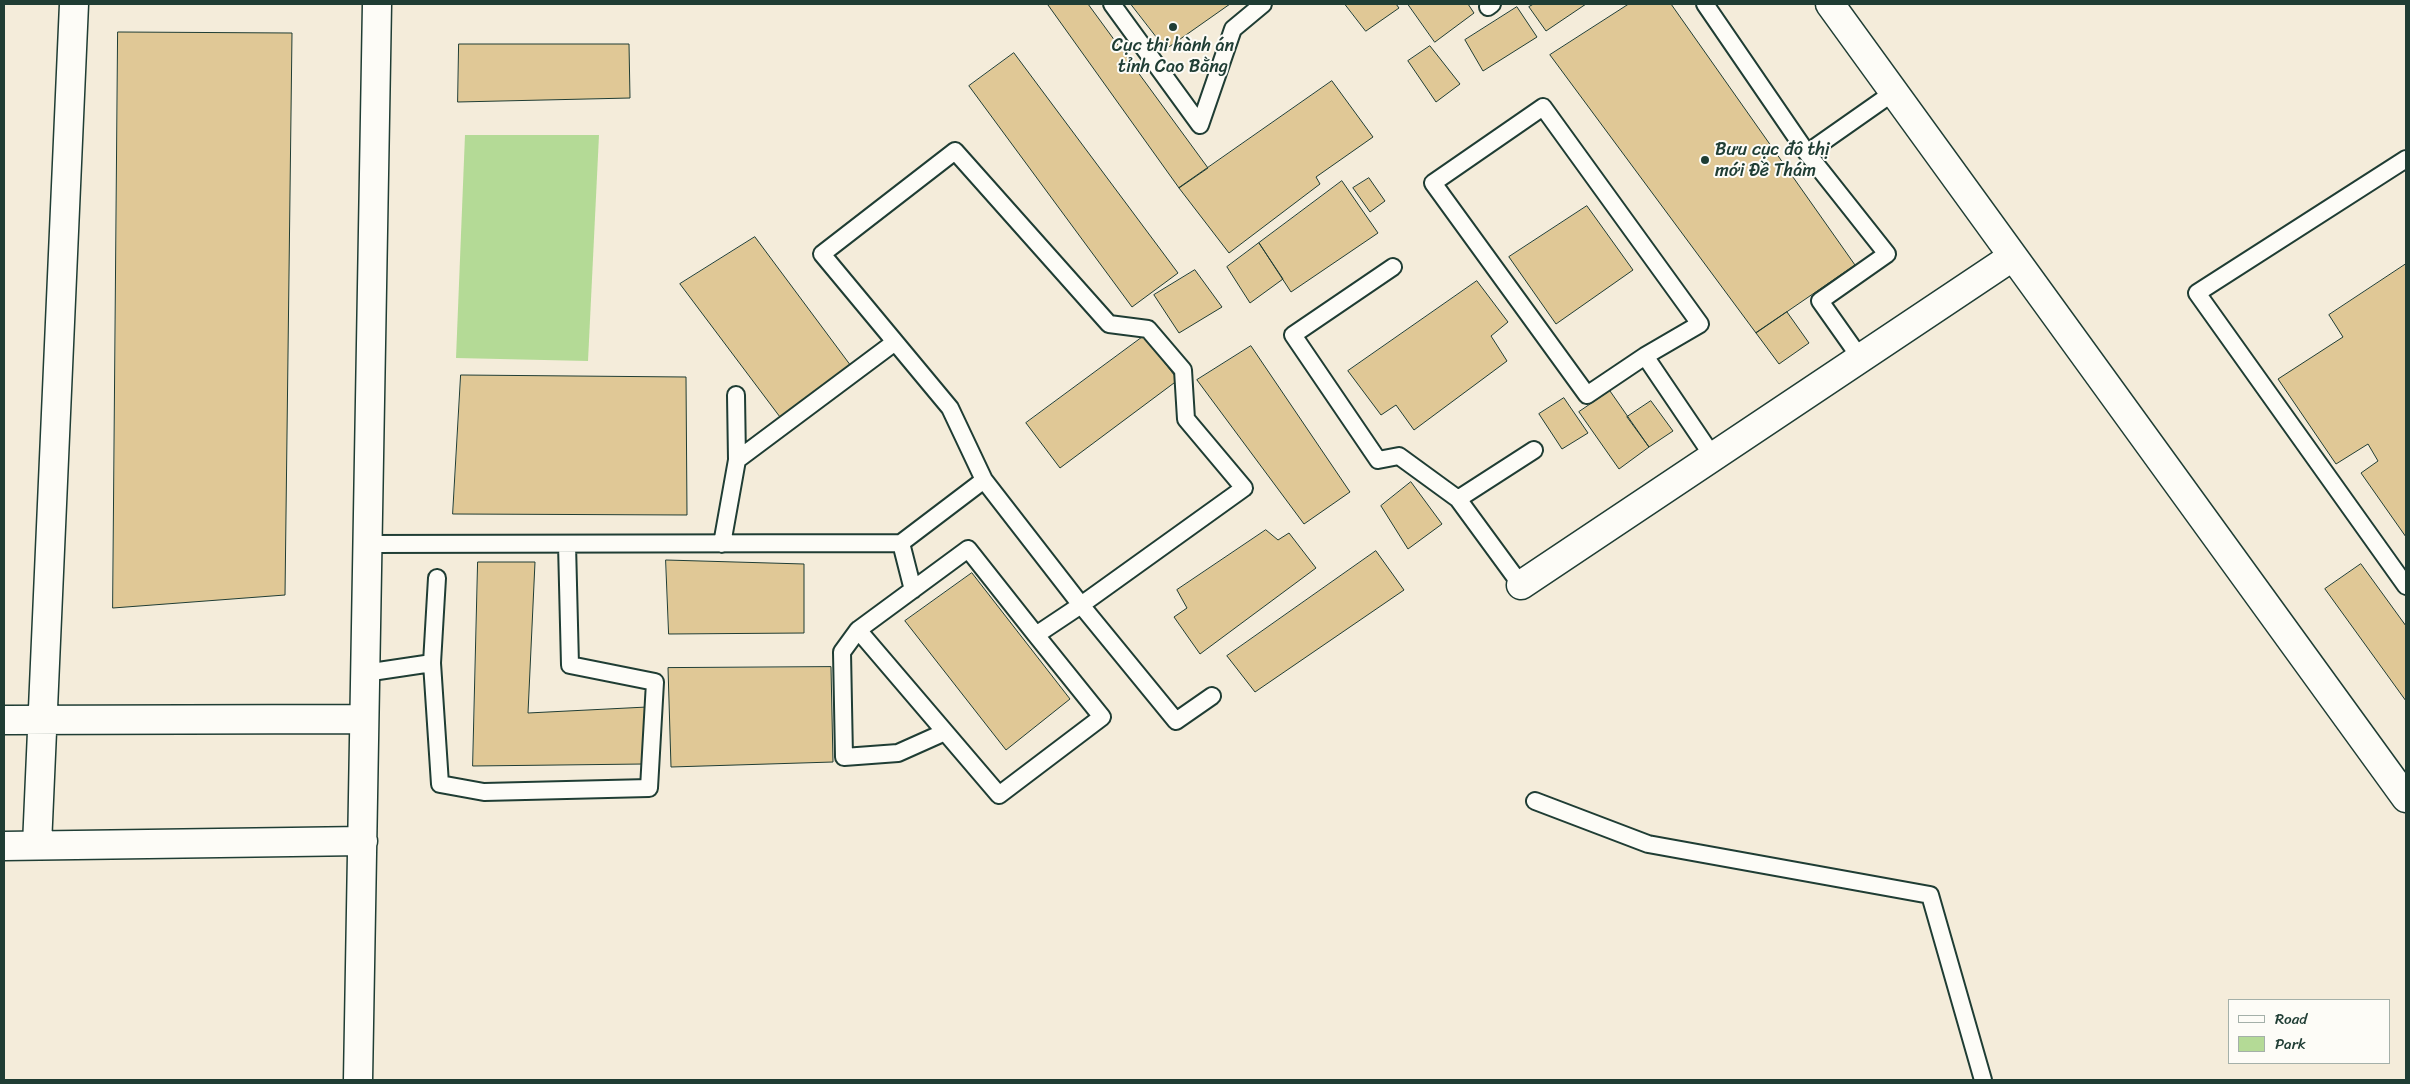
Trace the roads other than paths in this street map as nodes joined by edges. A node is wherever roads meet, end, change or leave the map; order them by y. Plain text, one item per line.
1 (74, 4) edge
2 (377, 4) edge
3 (1112, 4) edge
4 (1263, 4) edge
5 (1705, 4) edge
6 (1830, 4) edge
7 (1894, 92) junction
8 (1807, 153) junction
9 (2406, 159) edge
10 (2012, 257) junction
11 (1393, 267) dead end
12 (895, 342) junction
13 (1645, 356) junction
14 (1861, 359) junction
15 (736, 395) dead end
16 (1534, 450) dead end
17 (1714, 458) junction
18 (737, 460) junction
19 (984, 480) junction
20 (1458, 499) junction
21 (901, 543) junction
22 (368, 544) junction
23 (567, 544) junction
24 (722, 544) junction
25 (437, 578) dead end
26 (1522, 586) joint
27 (2406, 586) edge
28 (913, 590) junction
29 (1081, 605) junction
30 (858, 630) junction
31 (1036, 635) junction
32 (432, 663) junction
33 (365, 673) junction
34 (1212, 696) dead end
35 (364, 719) junction
36 (4, 720) edge
37 (41, 720) junction
38 (945, 732) junction
39 (2406, 798) edge
40 (1535, 801) dead end
41 (362, 841) junction
42 (37, 845) junction
43 (4, 846) edge
44 (358, 1080) edge
45 (1983, 1080) edge

1 - 37 street
2 - 22 street
3 - 4 lane
5 - 8 lane
6 - 7 street
7 - 8 lane
7 - 10 street
8 - 14 lane
9 - 27 lane
10 - 14 street
10 - 39 street
11 - 20 lane
12 - 18 lane
12 - 19 lane
12 - 29 lane
13 - 13 lane
13 - 17 lane
14 - 17 street
15 - 18 lane
16 - 20 lane
17 - 26 street
18 - 24 lane
19 - 21 lane
19 - 29 lane
20 - 26 lane
21 - 24 lane
21 - 28 lane
22 - 23 lane
22 - 33 street
23 - 24 lane
23 - 32 lane
25 - 32 lane
28 - 30 lane
28 - 31 lane
29 - 31 lane
29 - 34 lane
30 - 38 lane
30 - 38 lane
31 - 38 lane
32 - 33 lane
33 - 35 street
35 - 37 street
35 - 41 street
36 - 37 street
37 - 42 street
40 - 45 lane
41 - 42 street
41 - 44 street
42 - 43 street

